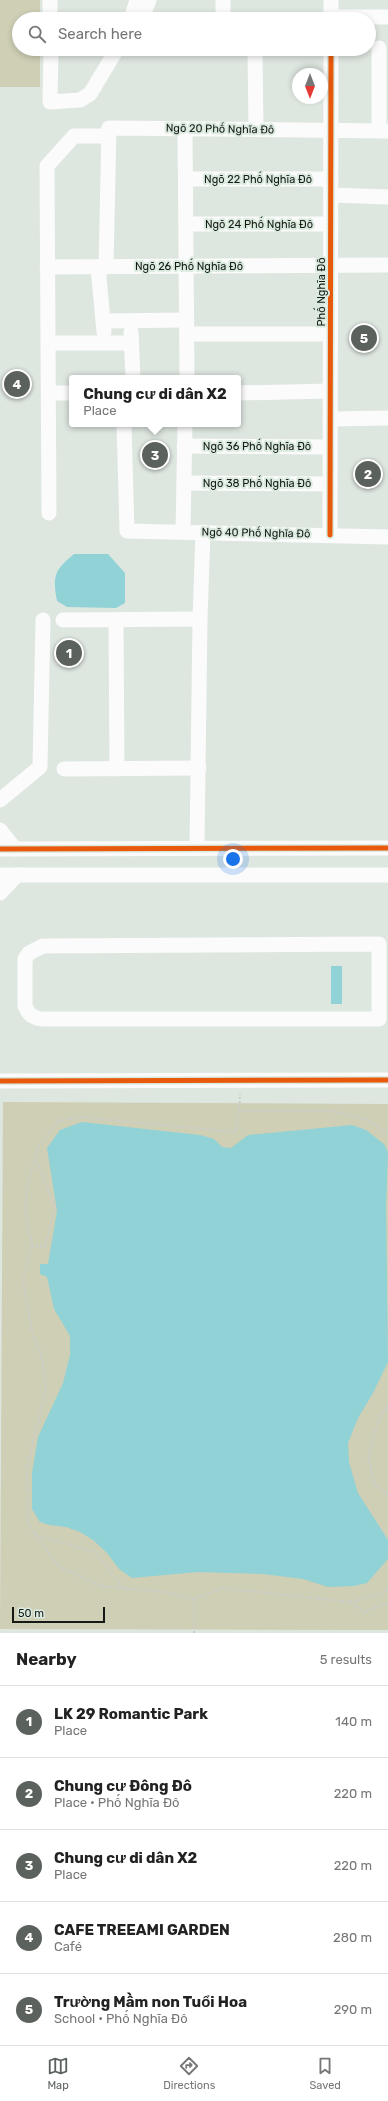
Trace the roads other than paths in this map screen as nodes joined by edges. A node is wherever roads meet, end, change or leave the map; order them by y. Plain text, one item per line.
1 (50, 0) edge
2 (137, 0) edge
3 (149, 0) edge
4 (223, 0) edge
5 (331, 0) edge
6 (50, 12) edge
7 (133, 12) edge
8 (145, 12) edge
9 (223, 12) edge
10 (331, 12) edge
11 (376, 17) edge
12 (388, 17) edge
13 (379, 48) edge
14 (50, 56) edge
15 (113, 56) edge
16 (255, 56) edge
17 (331, 56) edge
18 (185, 128) junction
19 (256, 129) junction
20 (331, 130) junction
21 (383, 131) edge
22 (109, 132) junction
23 (186, 179) junction
24 (331, 179) junction
25 (331, 195) junction
26 (388, 197) edge
27 (186, 224) junction
28 (331, 224) junction
29 (331, 265) junction
30 (388, 265) edge
31 (47, 267) junction
32 (102, 267) junction
33 (187, 267) junction
34 (104, 321) junction
35 (131, 321) junction
36 (187, 327) junction
37 (330, 334) junction
38 (48, 342) junction
39 (104, 342) junction
40 (131, 342) junction
41 (133, 375) edge
42 (187, 375) edge
43 (330, 391) junction
44 (49, 393) junction
45 (69, 393) edge
46 (241, 393) edge
47 (388, 418) edge
48 (330, 419) junction
49 (124, 427) edge
50 (185, 427) edge
51 (184, 446) junction
52 (330, 446) junction
53 (184, 483) junction
54 (330, 484) junction
55 (49, 513) dead end
56 (183, 532) junction
57 (203, 532) junction
58 (330, 535) junction
59 (388, 537) edge
60 (200, 619) junction
61 (43, 620) dead end
62 (63, 620) dead end
63 (116, 620) junction
64 (199, 768) junction
65 (64, 769) dead end
66 (116, 769) junction
67 (0, 800) edge
68 (0, 830) edge
69 (197, 847) junction
70 (388, 848) edge
71 (8, 849) edge
72 (0, 875) edge
73 (17, 875) junction
74 (388, 875) edge
75 (0, 893) edge
76 (384, 983) edge
77 (388, 1080) edge
78 (0, 1081) edge

1 - 6 street
2 - 7 street
3 - 8 street
4 - 9 street
5 - 10 street
11 - 12 street
13 - 21 street
14 - 15 street
16 - 19 street
17 - 20 street, Phố Nghĩa Đô
18 - 19 street, Ngõ 20 Phố Nghĩa Đô
18 - 22 street, Ngõ 20 Phố Nghĩa Đô
18 - 23 street
19 - 20 street, Ngõ 20 Phố Nghĩa Đô
20 - 21 street, Ngõ 20 Phố Nghĩa Đô
20 - 24 street, Phố Nghĩa Đô
22 - 31 street, Ngõ 20 Phố Nghĩa Đô
22 - 32 street
23 - 24 street, Ngõ 22 Phố Nghĩa Đô
23 - 27 street
24 - 25 street, Phố Nghĩa Đô
25 - 26 street
25 - 28 street, Phố Nghĩa Đô
27 - 28 street, Ngõ 24 Phố Nghĩa Đô
27 - 33 street
28 - 29 street, Phố Nghĩa Đô
29 - 30 street, Ngõ 26 Phố Nghĩa Đô
29 - 33 street, Ngõ 26 Phố Nghĩa Đô
29 - 37 street, Phố Nghĩa Đô
31 - 32 street, Ngõ 26 Phố Nghĩa Đô
31 - 38 street, Ngõ 20 Phố Nghĩa Đô
32 - 33 street, Ngõ 26 Phố Nghĩa Đô
32 - 34 street
33 - 36 street
34 - 35 street
34 - 39 street
35 - 36 street
35 - 40 street
36 - 37 street
36 - 42 street
37 - 43 street, Phố Nghĩa Đô
38 - 39 street
38 - 44 street, Ngõ 20 Phố Nghĩa Đô
39 - 40 street
40 - 41 street
43 - 46 street
43 - 48 street, Phố Nghĩa Đô
44 - 45 street
44 - 55 street, Ngõ 20 Phố Nghĩa Đô
47 - 48 street
48 - 52 street, Phố Nghĩa Đô
49 - 56 street, Ngõ 40 Phố Nghĩa Đô
50 - 51 street
51 - 52 street, Ngõ 36 Phố Nghĩa Đô
51 - 53 street
52 - 54 street, Phố Nghĩa Đô
53 - 54 street, Ngõ 38 Phố Nghĩa Đô
53 - 56 street
54 - 58 street, Phố Nghĩa Đô
56 - 57 street, Ngõ 40 Phố Nghĩa Đô
57 - 58 street, Ngõ 40 Phố Nghĩa Đô
57 - 60 street
58 - 59 street, Ngõ 40 Phố Nghĩa Đô
60 - 63 street
60 - 64 street
61 - 67 street
62 - 63 street
63 - 66 street
64 - 66 street
64 - 69 street
65 - 66 street
68 - 71 street
69 - 70 street
69 - 71 street
72 - 73 street
73 - 74 street
73 - 75 street
76 - 76 street
77 - 78 street

